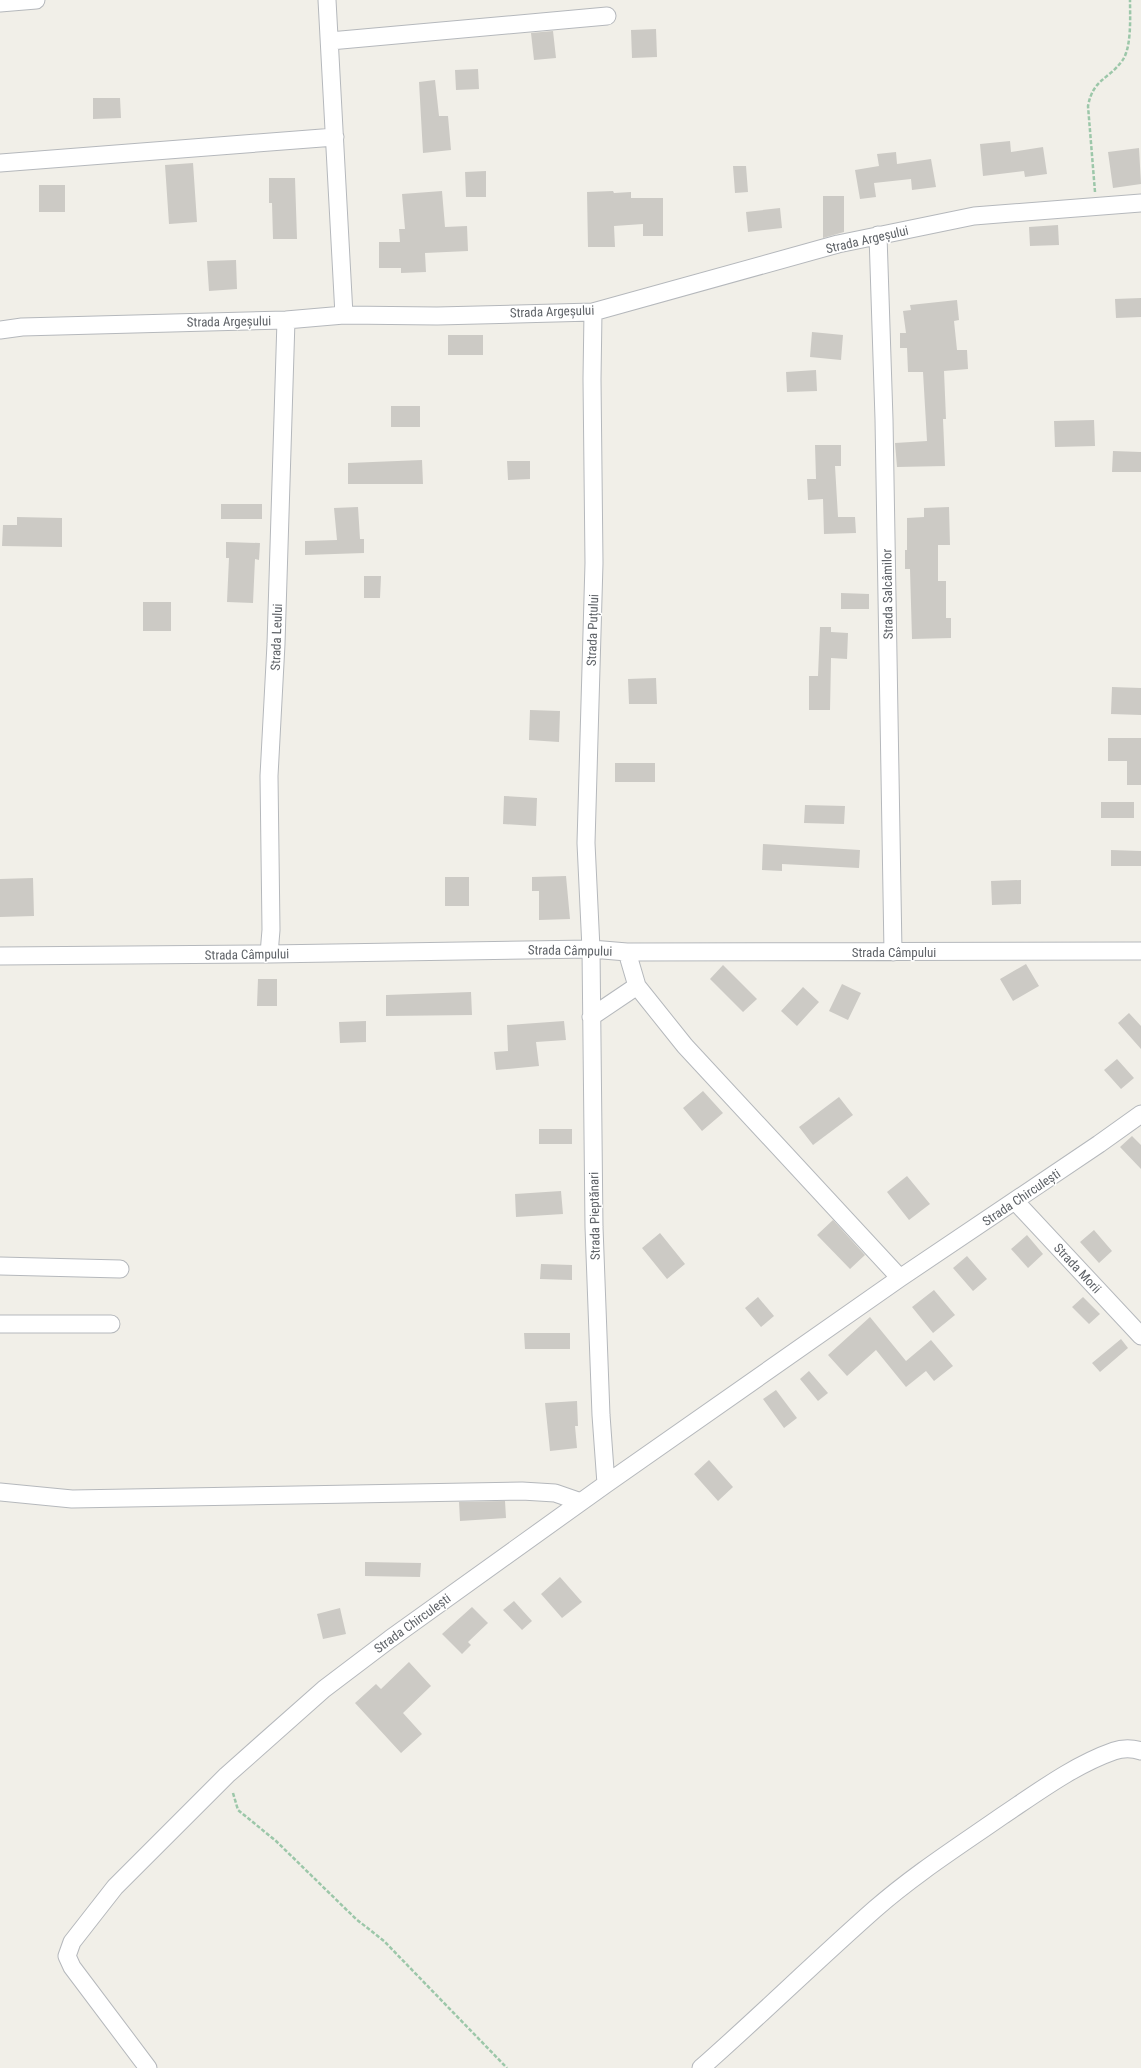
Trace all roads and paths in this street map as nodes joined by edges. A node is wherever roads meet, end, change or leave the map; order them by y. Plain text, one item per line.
1 (36, 0) edge
2 (328, 0) edge
3 (1130, 0) edge
4 (0, 2) edge
5 (607, 16) dead end
6 (330, 41) junction
7 (335, 137) junction
8 (0, 163) edge
9 (1141, 203) edge
10 (1097, 206) junction
11 (878, 235) junction
12 (593, 312) junction
13 (344, 315) junction
14 (286, 320) junction
15 (0, 330) edge
16 (591, 949) junction
17 (1141, 951) edge
18 (627, 952) junction
19 (893, 952) junction
20 (269, 954) junction
21 (0, 956) edge
22 (637, 986) junction
23 (591, 1017) junction
24 (1141, 1114) edge
25 (1015, 1201) junction
26 (0, 1266) edge
27 (120, 1269) dead end
28 (900, 1278) junction
29 (0, 1324) edge
30 (111, 1324) dead end
31 (1141, 1336) edge
32 (606, 1484) junction
33 (0, 1492) edge
34 (581, 1502) junction
35 (1141, 1751) edge
36 (227, 1775) junction
37 (148, 2068) edge
38 (508, 2068) edge
39 (701, 2068) edge

1 - 4 street
2 - 6 street
3 - 10 path
5 - 6 street
6 - 7 street
7 - 8 street
7 - 13 street
9 - 10 street, Strada Argeșului
10 - 11 street, Strada Argeșului
11 - 12 street, Strada Argeșului
11 - 19 street, Strada Salcâmilor
12 - 13 street, Strada Argeșului
12 - 16 street, Strada Puțului
13 - 14 street, Strada Argeșului
14 - 15 street, Strada Argeșului
14 - 20 street, Strada Leului
16 - 18 street, Strada Câmpului
16 - 20 street, Strada Câmpului
16 - 23 street, Strada Pieptănari
17 - 19 street, Strada Câmpului
18 - 19 street, Strada Câmpului
18 - 22 street
20 - 21 street, Strada Câmpului
22 - 23 street
22 - 28 street
23 - 32 street, Strada Pieptănari
24 - 25 street, Strada Chirculești
25 - 28 street, Strada Chirculești
25 - 31 street, Strada Morii
26 - 27 street
28 - 32 street, Strada Chirculești
29 - 30 street
32 - 34 street, Strada Chirculești
33 - 34 street
34 - 36 street, Strada Chirculești
35 - 39 street
36 - 37 street, Strada Chirculești
36 - 38 path

